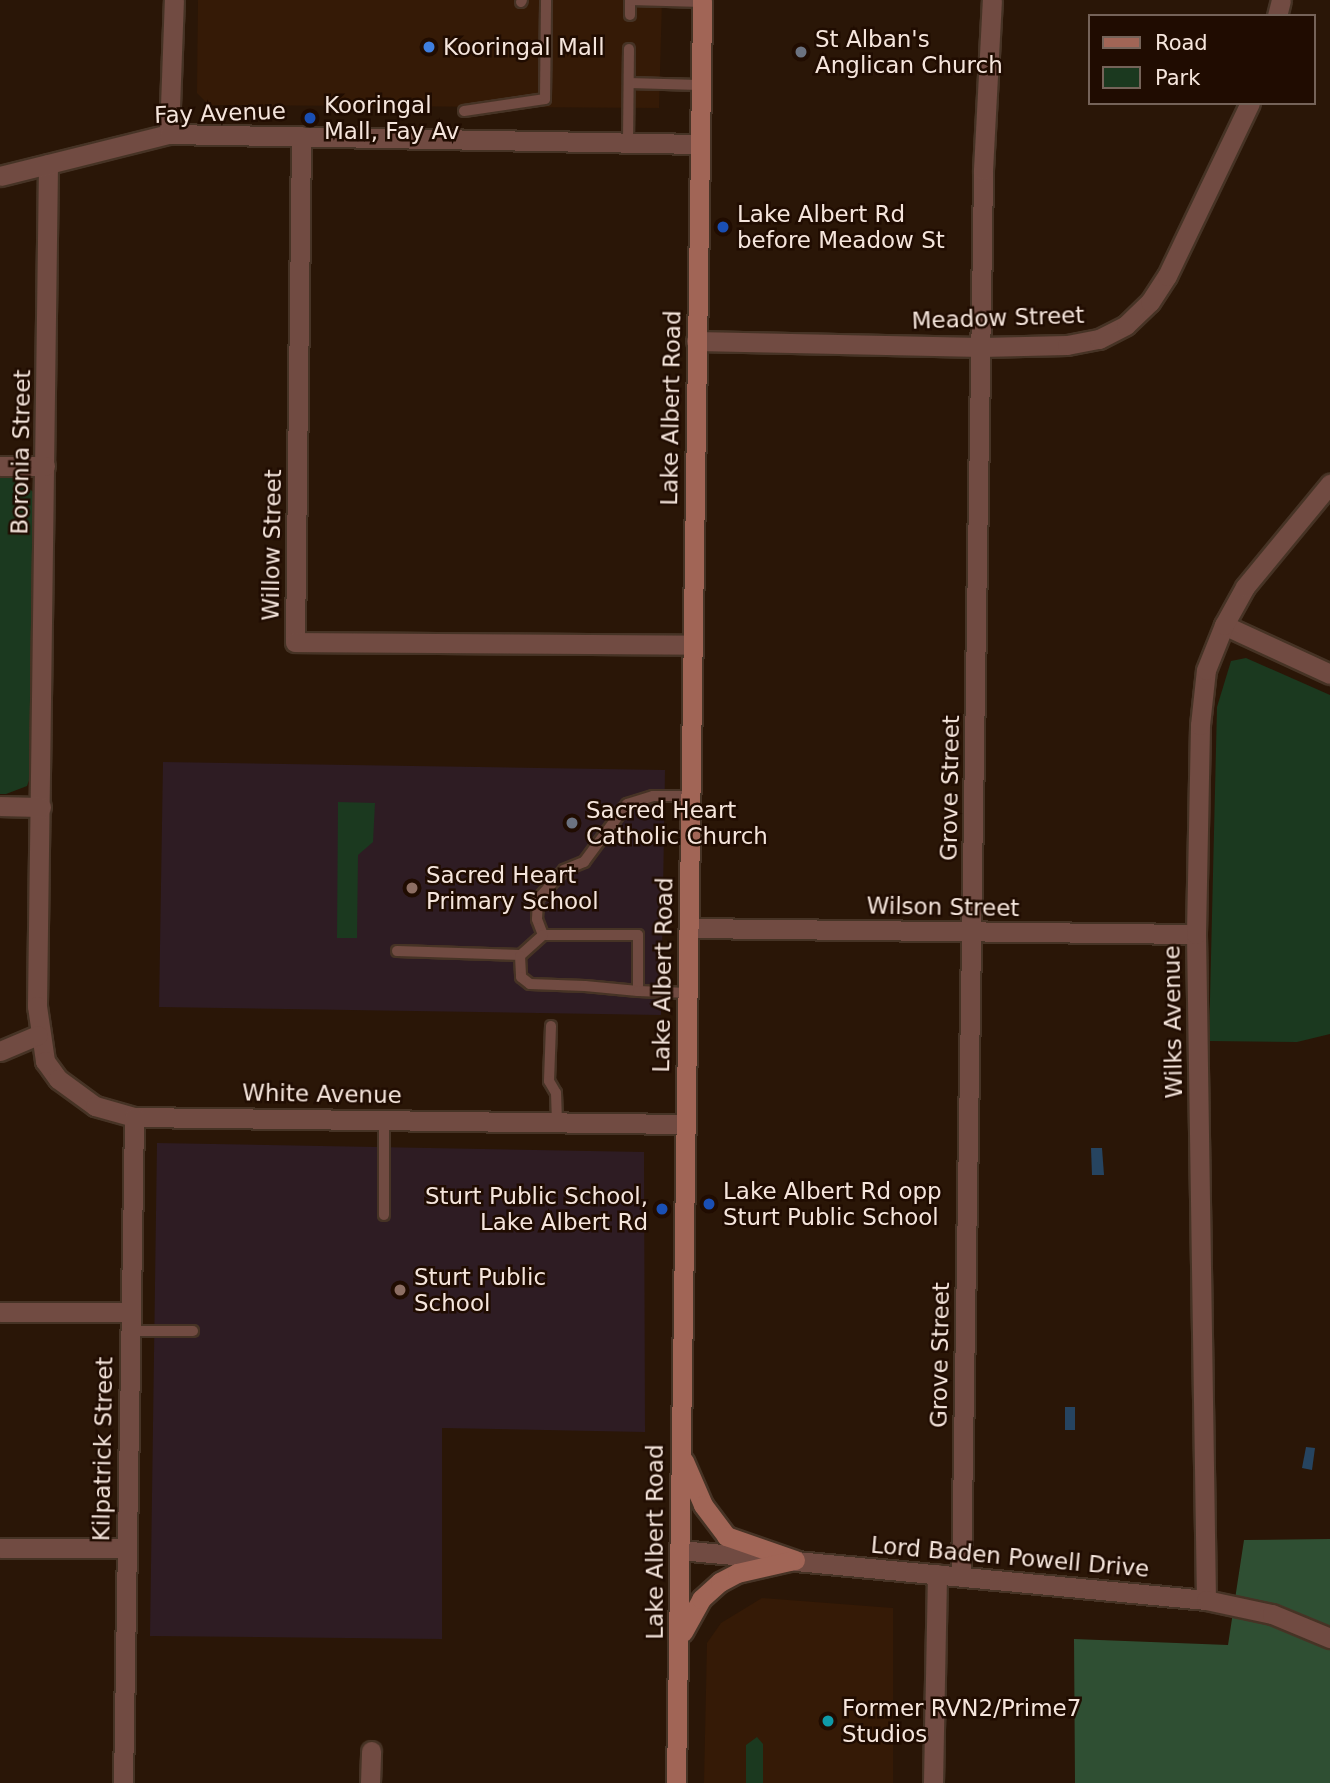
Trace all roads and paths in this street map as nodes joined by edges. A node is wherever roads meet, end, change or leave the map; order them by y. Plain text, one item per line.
1 (174, 0) edge
2 (546, 0) edge
3 (992, 0) edge
4 (702, 1) edge
5 (630, 15) dead end
6 (629, 49) dead end
7 (629, 83) junction
8 (699, 85) junction
9 (1249, 105) edge
10 (464, 111) dead end
11 (169, 134) junction
12 (301, 135) junction
13 (628, 142) junction
14 (698, 144) junction
15 (48, 164) junction
16 (0, 176) edge
17 (696, 341) junction
18 (981, 347) junction
19 (0, 466) edge
20 (45, 466) junction
21 (1330, 484) edge
22 (1224, 625) junction
23 (692, 645) junction
24 (1330, 674) edge
25 (691, 796) junction
26 (0, 806) edge
27 (41, 807) junction
28 (689, 928) junction
29 (972, 932) junction
30 (1196, 934) junction
31 (543, 935) junction
32 (397, 951) dead end
33 (521, 955) junction
34 (638, 991) junction
35 (688, 993) junction
36 (551, 1026) dead end
37 (38, 1035) junction
38 (0, 1051) edge
39 (134, 1117) junction
40 (384, 1120) junction
41 (558, 1122) junction
42 (686, 1124) junction
43 (384, 1215) dead end
44 (0, 1312) edge
45 (130, 1322) junction
46 (193, 1331) dead end
47 (680, 1451) junction
48 (0, 1548) edge
49 (126, 1548) junction
50 (680, 1550) junction
51 (795, 1560) junction
52 (937, 1574) junction
53 (961, 1576) junction
54 (1206, 1600) junction
55 (1330, 1638) edge
56 (679, 1640) junction
57 (371, 1751) dead end
58 (123, 1783) edge
59 (370, 1783) edge
60 (676, 1783) edge
61 (933, 1783) edge

1 - 11 street
2 - 10 lane
3 - 18 street, Grove Street
4 - 5 lane
4 - 8 main road, Lake Albert Road
6 - 7 lane
7 - 8 lane
7 - 13 lane
8 - 14 main road, Lake Albert Road
9 - 18 street, Meadow Street
11 - 12 street, Fay Avenue
11 - 15 street, Fay Avenue
12 - 13 street, Fay Avenue
12 - 23 street, Willow Street
13 - 14 street, Fay Avenue
14 - 17 main road, Lake Albert Road
15 - 16 street, Fay Avenue
15 - 20 street, Boronia Street
17 - 18 street, Meadow Street
17 - 23 main road, Lake Albert Road
18 - 29 street, Grove Street
19 - 20 street
20 - 27 street, Boronia Street
21 - 22 street, Wilks Avenue
22 - 24 street
22 - 30 street, Wilks Avenue
23 - 25 main road, Lake Albert Road
25 - 28 main road, Lake Albert Road
25 - 31 lane
26 - 27 street
27 - 37 street, Boronia Street
28 - 29 street, Wilson Street
28 - 35 main road, Lake Albert Road
29 - 30 street, Wilson Street
29 - 53 street, Grove Street
30 - 54 street, Wilks Avenue
31 - 33 lane
31 - 34 lane
32 - 33 lane
33 - 34 lane
34 - 35 lane
35 - 42 main road, Lake Albert Road
36 - 41 lane
37 - 38 street
37 - 39 street, White Avenue
39 - 40 street, White Avenue
39 - 45 street, Kilpatrick Street
40 - 41 street, White Avenue
40 - 43 lane
41 - 42 street, White Avenue
42 - 47 main road, Lake Albert Road
44 - 45 street
45 - 46 lane
45 - 49 street, Kilpatrick Street
47 - 50 main road, Lake Albert Road
47 - 51 main road
48 - 49 street
49 - 58 street, Kilpatrick Street
50 - 51 street, Lord Baden Powell Drive
50 - 56 main road, Lake Albert Road
51 - 52 street, Lord Baden Powell Drive
51 - 56 main road
52 - 53 street, Lord Baden Powell Drive
52 - 61 street
53 - 54 street, Lord Baden Powell Drive
54 - 55 street, Lord Baden Powell Drive
56 - 60 main road, Lake Albert Road
57 - 59 street

